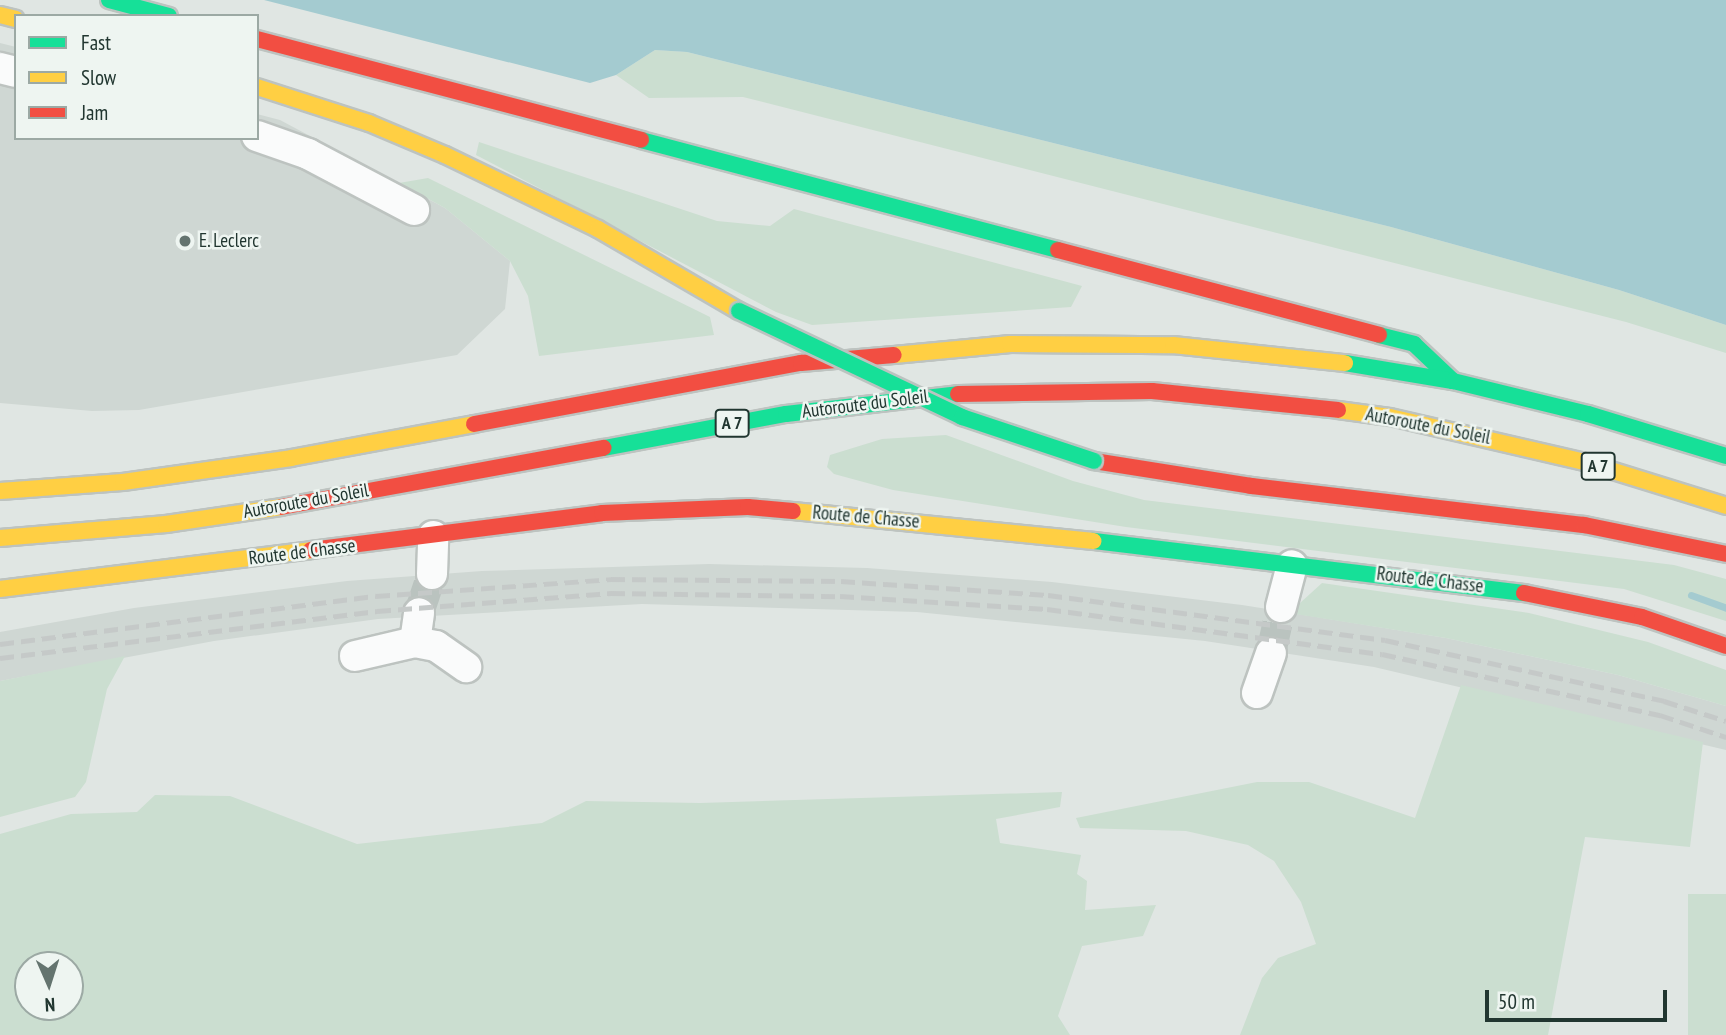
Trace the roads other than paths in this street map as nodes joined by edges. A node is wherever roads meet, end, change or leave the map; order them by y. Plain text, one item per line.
1 (109, 0) edge
2 (162, 14) edge
3 (259, 40) edge
4 (259, 88) edge
5 (259, 137) edge
6 (414, 209) dead end
7 (1453, 381) junction
8 (1726, 456) edge
9 (0, 491) edge
10 (1726, 506) edge
11 (433, 536) junction
12 (0, 538) edge
13 (1726, 554) edge
14 (1292, 565) junction
15 (432, 574) tunnel mouth
16 (0, 589) edge
17 (1281, 607) tunnel mouth
18 (419, 613) tunnel mouth
19 (415, 642) junction
20 (1726, 646) edge
21 (1271, 653) tunnel mouth
22 (355, 656) dead end
23 (466, 667) dead end
24 (1257, 693) dead end

1 - 2 main road
3 - 7 main road
4 - 13 main road, bridge
5 - 6 street
7 - 8 main road, A 7
7 - 9 main road, A 7
10 - 12 main road, Autoroute du Soleil / A 7
11 - 14 main road, Route de Chasse
11 - 15 street
11 - 16 main road, Route de Chasse
14 - 17 street
14 - 20 main road, Route de Chasse
18 - 19 street
19 - 22 street
19 - 23 street
21 - 24 street

